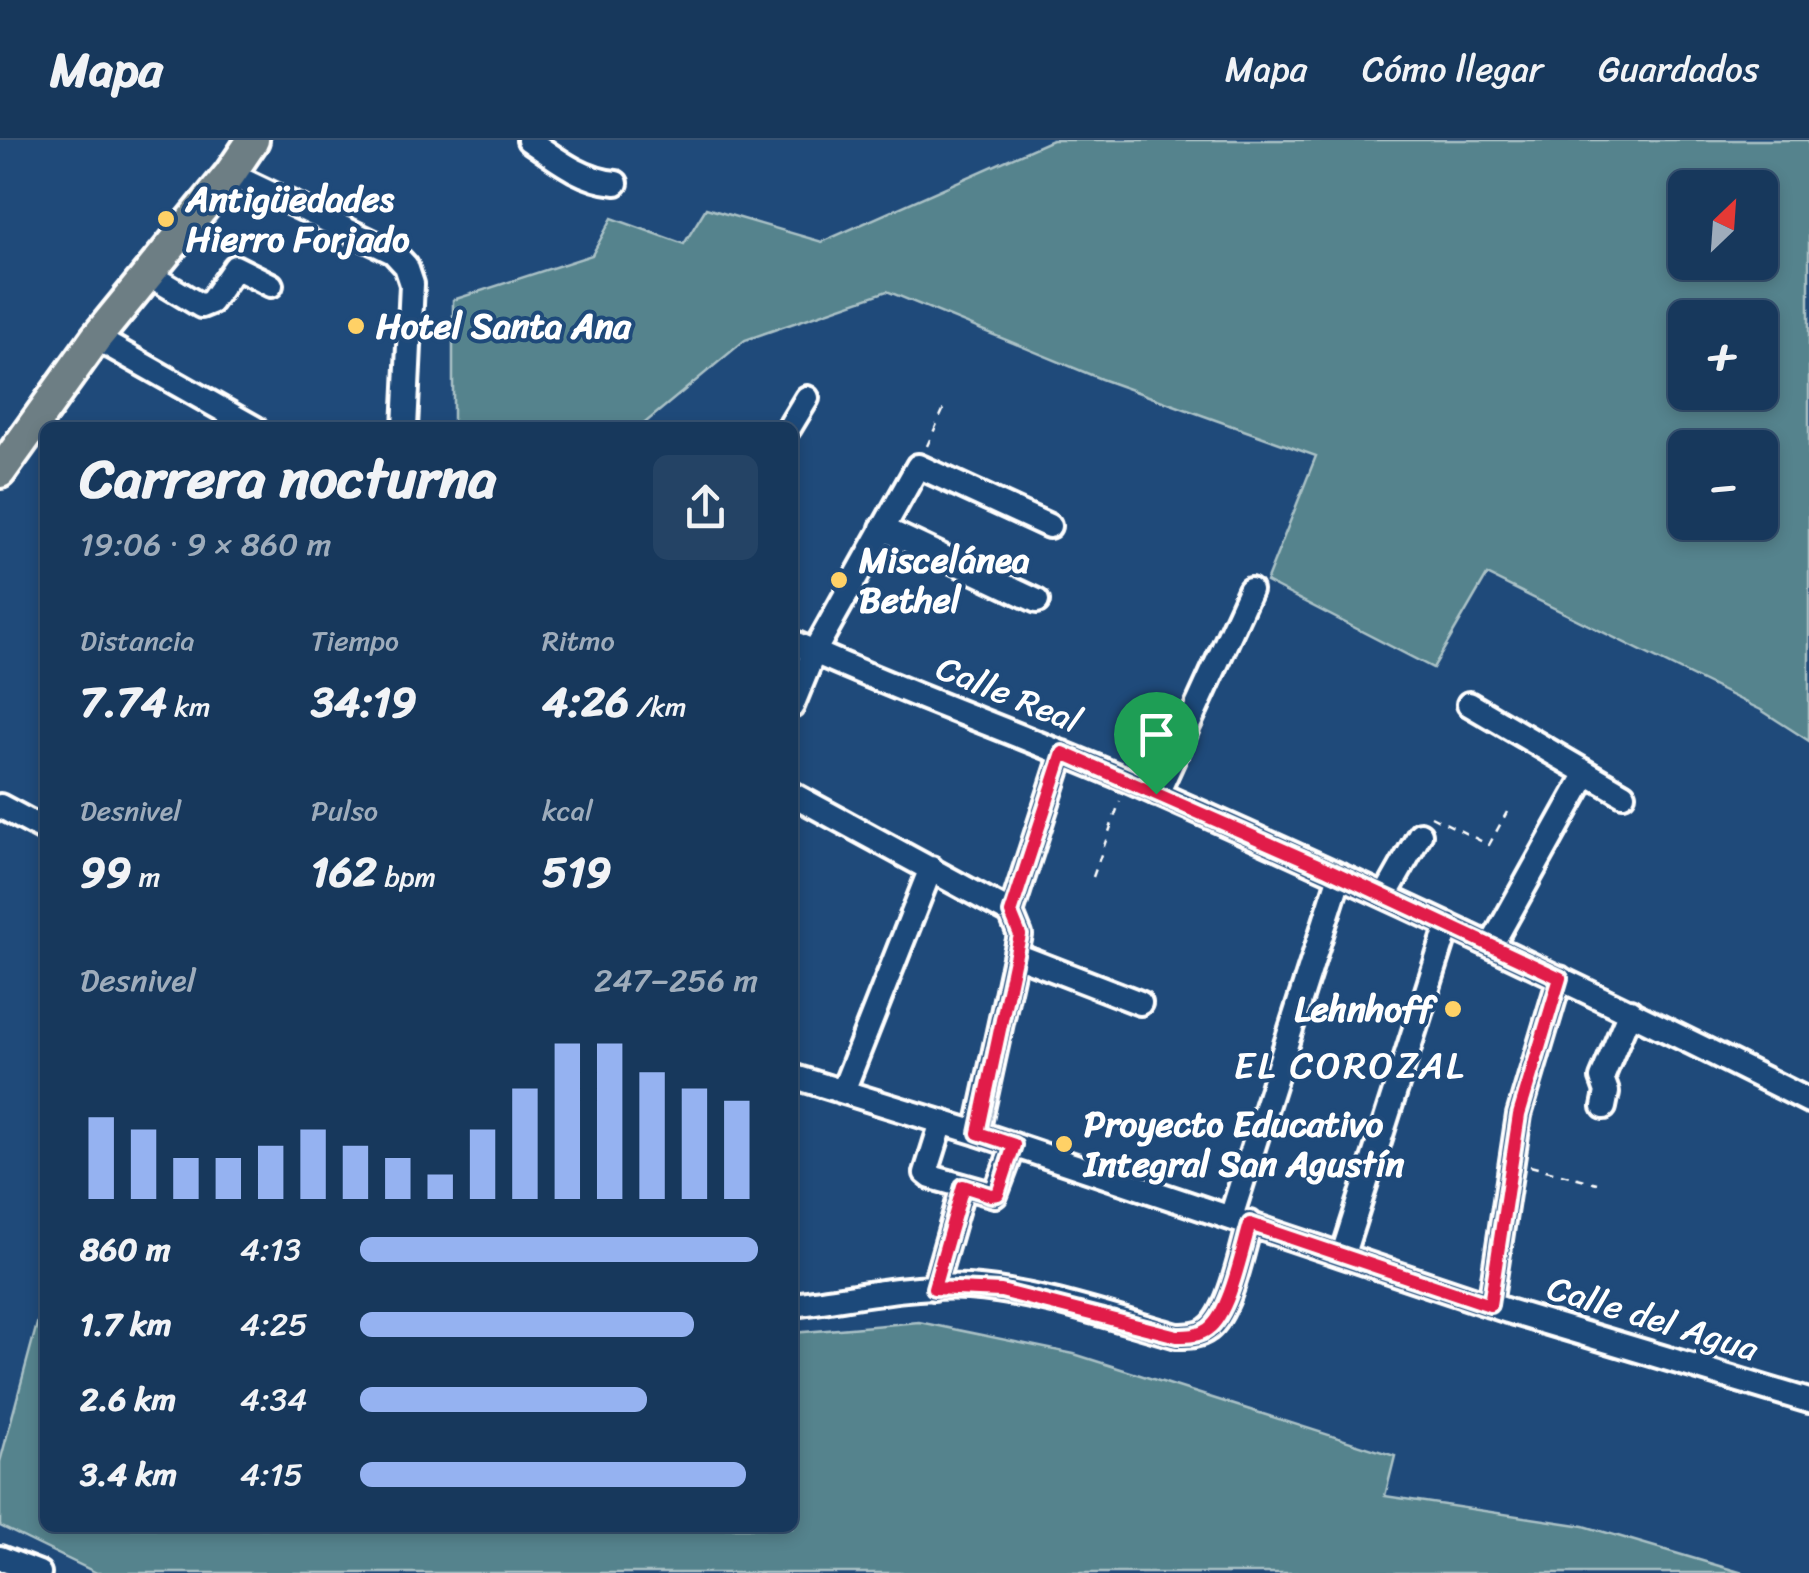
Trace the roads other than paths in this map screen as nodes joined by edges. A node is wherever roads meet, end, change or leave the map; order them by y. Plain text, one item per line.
1 (253, 140) edge
2 (529, 140) edge
3 (230, 174) junction
4 (616, 183) dead end
5 (148, 274) junction
6 (270, 285) dead end
7 (96, 338) junction
8 (806, 398) dead end
9 (244, 422) edge
10 (405, 422) edge
11 (793, 422) edge
12 (0, 472) edge
13 (1049, 526) dead end
14 (882, 528) junction
15 (1250, 590) dead end
16 (1036, 600) dead end
17 (804, 647) edge
18 (798, 676) edge
19 (1469, 704) dead end
20 (1063, 753) junction
21 (1587, 773) junction
22 (1156, 794) junction
23 (1624, 794) dead end
24 (798, 797) edge
25 (0, 806) edge
26 (40, 827) edge
27 (1420, 834) road end
28 (931, 868) junction
29 (1340, 875) junction
30 (1385, 896) junction
31 (1011, 913) junction
32 (1448, 925) junction
33 (1482, 941) junction
34 (1016, 954) junction
35 (1560, 978) junction
36 (1140, 1003) dead end
37 (1630, 1011) junction
38 (798, 1078) edge
39 (843, 1091) junction
40 (1809, 1101) edge
41 (1604, 1107) dead end
42 (942, 1122) junction
43 (978, 1133) junction
44 (1014, 1145) junction
45 (963, 1186) junction
46 (1240, 1220) junction
47 (1343, 1254) junction
48 (934, 1288) junction
49 (798, 1304) edge
50 (1490, 1305) junction
51 (1809, 1401) edge
52 (0, 1558) edge
53 (39, 1573) edge

1 - 3 main road
2 - 4 street
3 - 5 main road
3 - 10 street
5 - 6 street
5 - 7 main road
7 - 9 street
7 - 12 main road
8 - 11 street
13 - 14 street
14 - 16 street
14 - 17 street
15 - 22 street
17 - 18 street
17 - 20 street, Calle Real
19 - 21 street
20 - 22 street, Calle Real
20 - 31 street
21 - 23 street
21 - 33 street
22 - 29 street, Calle Real
24 - 28 street
25 - 26 street
27 - 30 street
28 - 31 street
28 - 39 street
29 - 30 street, Calle Real
29 - 46 street
30 - 32 street, Calle Real
31 - 34 street
32 - 33 street, Calle Real
32 - 47 street
33 - 35 street, Calle Real
34 - 36 street
34 - 43 street
35 - 37 street, Calle Real
35 - 50 street
37 - 40 street, Calle Real
37 - 41 street
38 - 39 street, Calle del Agua
39 - 42 street, Calle del Agua
42 - 43 street, Calle del Agua
42 - 45 street
43 - 44 street, Calle del Agua
44 - 45 street
44 - 46 street, Calle del Agua
45 - 48 street
46 - 47 street, Calle del Agua
46 - 48 street
47 - 50 street, Calle del Agua
48 - 49 street
50 - 51 street, Calle del Agua
52 - 53 street

